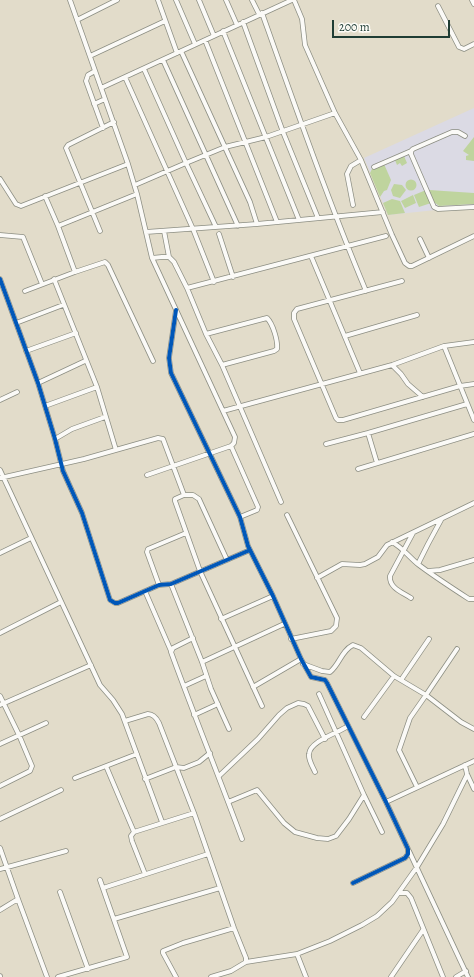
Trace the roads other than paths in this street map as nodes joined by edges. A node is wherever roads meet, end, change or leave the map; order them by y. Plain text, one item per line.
1 (70, 0) edge
2 (117, 0) edge
3 (158, 0) edge
4 (176, 0) edge
5 (199, 0) edge
6 (226, 0) edge
7 (252, 0) edge
8 (293, 0) edge
9 (438, 6) dead end
10 (261, 14) junction
11 (77, 20) junction
12 (165, 21) junction
13 (243, 22) junction
14 (237, 25) junction
15 (223, 31) junction
16 (214, 36) junction
17 (205, 40) junction
18 (195, 44) junction
19 (474, 44) edge
20 (179, 52) junction
21 (90, 56) junction
22 (163, 60) junction
23 (144, 68) junction
24 (95, 71) junction
25 (125, 77) junction
26 (101, 88) junction
27 (105, 99) junction
28 (94, 104) junction
29 (335, 113) junction
30 (114, 122) junction
31 (302, 125) junction
32 (103, 128) junction
33 (283, 132) junction
34 (464, 136) dead end
35 (266, 137) junction
36 (244, 142) junction
37 (225, 147) junction
38 (411, 151) junction
39 (205, 154) junction
40 (361, 160) junction
41 (186, 163) junction
42 (128, 164) junction
43 (374, 167) dead end
44 (167, 171) junction
45 (0, 179) edge
46 (80, 182) junction
47 (135, 185) junction
48 (137, 194) junction
49 (45, 196) junction
50 (354, 205) dead end
51 (474, 207) edge
52 (92, 212) junction
53 (383, 212) junction
54 (337, 216) junction
55 (318, 218) junction
56 (298, 220) junction
57 (277, 222) junction
58 (257, 224) junction
59 (58, 226) junction
60 (238, 226) junction
61 (216, 227) junction
62 (193, 229) junction
63 (100, 231) dead end
64 (164, 231) junction
65 (146, 232) junction
66 (219, 234) dead end
67 (0, 235) edge
68 (386, 236) dead end
69 (474, 236) edge
70 (420, 239) dead end
71 (348, 246) junction
72 (311, 256) junction
73 (152, 258) junction
74 (169, 258) junction
75 (428, 258) junction
76 (75, 272) junction
77 (233, 277) junction
78 (0, 279) edge
79 (54, 280) junction
80 (402, 281) dead end
81 (214, 282) junction
82 (42, 284) junction
83 (187, 288) junction
84 (25, 291) dead end
85 (366, 291) junction
86 (330, 300) junction
87 (63, 305) junction
88 (176, 310) junction
89 (417, 314) dead end
90 (16, 323) junction
91 (76, 334) junction
92 (206, 334) junction
93 (345, 336) junction
94 (474, 342) edge
95 (444, 346) junction
96 (26, 351) junction
97 (153, 361) dead end
98 (85, 362) junction
99 (222, 365) junction
100 (392, 365) junction
101 (360, 373) junction
102 (38, 383) junction
103 (322, 384) junction
104 (474, 384) edge
105 (460, 386) junction
106 (97, 387) junction
107 (17, 392) dead end
108 (423, 396) junction
109 (0, 400) edge
110 (467, 404) junction
111 (44, 406) junction
112 (240, 406) junction
113 (223, 411) junction
114 (106, 417) junction
115 (474, 420) edge
116 (368, 433) junction
117 (474, 434) edge
118 (55, 439) junction
119 (326, 444) dead end
120 (231, 446) junction
121 (116, 450) junction
122 (209, 453) junction
123 (377, 463) junction
124 (61, 464) junction
125 (172, 466) junction
126 (358, 469) dead end
127 (0, 470) edge
128 (147, 475) dead end
129 (2, 478) edge
130 (184, 495) junction
131 (281, 502) dead end
132 (474, 503) edge
133 (287, 515) dead end
134 (240, 517) junction
135 (441, 520) junction
136 (414, 532) junction
137 (186, 533) junction
138 (31, 538) junction
139 (392, 542) junction
140 (250, 550) junction
141 (403, 551) junction
142 (0, 553) edge
143 (227, 560) junction
144 (474, 560) edge
145 (418, 564) junction
146 (200, 571) junction
147 (427, 571) junction
148 (317, 578) junction
149 (171, 584) junction
150 (159, 585) junction
151 (145, 591) junction
152 (273, 596) junction
153 (411, 598) dead end
154 (474, 599) edge
155 (61, 602) junction
156 (221, 619) junction
157 (284, 624) junction
158 (0, 633) edge
159 (192, 638) junction
160 (291, 639) junction
161 (429, 639) dead end
162 (234, 647) junction
163 (456, 649) dead end
164 (171, 651) junction
165 (301, 659) junction
166 (202, 662) junction
167 (303, 664) junction
168 (91, 665) junction
169 (206, 676) junction
170 (394, 676) junction
171 (401, 680) junction
172 (184, 686) junction
173 (253, 687) junction
174 (318, 694) dead end
175 (426, 695) junction
176 (0, 696) edge
177 (2, 704) edge
178 (218, 704) junction
179 (262, 706) dead end
180 (194, 714) junction
181 (364, 717) dead end
182 (125, 721) junction
183 (46, 724) dead end
184 (348, 726) junction
185 (230, 729) dead end
186 (474, 729) edge
187 (336, 734) junction
188 (19, 735) junction
189 (325, 739) junction
190 (0, 744) edge
191 (210, 753) junction
192 (137, 754) junction
193 (474, 761) edge
194 (464, 765) junction
195 (106, 766) junction
196 (176, 767) junction
197 (315, 772) dead end
198 (219, 776) junction
199 (467, 776) junction
200 (76, 778) dead end
201 (145, 779) junction
202 (0, 786) edge
203 (417, 787) junction
204 (474, 789) edge
205 (61, 790) dead end
206 (364, 795) junction
207 (228, 802) junction
208 (386, 802) junction
209 (194, 813) junction
210 (0, 819) edge
211 (162, 822) junction
212 (134, 832) junction
213 (382, 832) dead end
214 (242, 839) dead end
215 (0, 848) edge
216 (408, 849) junction
217 (66, 851) dead end
218 (208, 854) junction
219 (7, 867) junction
220 (417, 867) junction
221 (0, 869) edge
222 (145, 874) junction
223 (100, 880) dead end
224 (352, 883) dead end
225 (103, 888) junction
226 (220, 888) junction
227 (60, 892) dead end
228 (399, 893) junction
229 (18, 899) junction
230 (0, 910) edge
231 (114, 919) junction
232 (234, 928) junction
233 (423, 930) junction
234 (297, 954) junction
235 (246, 962) junction
236 (88, 968) junction
237 (466, 971) junction
238 (47, 977) edge
239 (58, 977) edge
240 (176, 977) edge
241 (211, 977) edge
242 (306, 977) edge
243 (391, 977) edge
244 (443, 977) edge
245 (456, 977) edge
246 (468, 977) edge

1 - 11 street
2 - 11 street
3 - 12 street
4 - 18 street
5 - 16 street
6 - 14 street
7 - 10 street
8 - 10 street
8 - 29 street
9 - 19 street
10 - 13 street
10 - 31 street
11 - 21 street
12 - 20 street
12 - 21 street
13 - 14 street
13 - 33 street
14 - 15 street
15 - 16 street
15 - 35 street
16 - 17 street
17 - 18 street
17 - 36 street
18 - 20 street
20 - 22 street
20 - 37 street
21 - 24 street
22 - 23 street
22 - 39 street
23 - 25 street
23 - 41 street
24 - 26 street
24 - 28 street
25 - 26 street
25 - 44 street
26 - 27 street
27 - 28 street
27 - 30 street
28 - 32 street
29 - 31 street
29 - 40 street
30 - 32 street
30 - 42 street
31 - 33 street
31 - 54 street
32 - 46 street
33 - 35 street
33 - 55 street
34 - 38 street
35 - 36 street
35 - 56 street
36 - 37 street
36 - 57 street
37 - 39 street
37 - 58 street
38 - 43 street
38 - 51 street
39 - 41 street
39 - 60 street
40 - 50 street
40 - 53 street
41 - 44 street
41 - 61 street
42 - 46 street
42 - 47 street
44 - 47 street
44 - 62 street
45 - 49 street
46 - 49 street
46 - 52 street
47 - 48 street
48 - 52 street
48 - 65 street
49 - 59 street
52 - 59 street
52 - 63 street
53 - 54 street
53 - 75 street
54 - 55 street
54 - 71 street
55 - 56 street
56 - 57 street
57 - 58 street
58 - 60 street
59 - 76 street
60 - 61 street
61 - 62 street
62 - 64 street
62 - 81 street
64 - 65 street
64 - 74 street
65 - 73 street
66 - 77 street
67 - 82 street
68 - 71 street
69 - 75 street
70 - 75 street
71 - 72 street
71 - 85 street
72 - 77 street
72 - 86 street
73 - 74 street
73 - 88 street
74 - 83 street
76 - 79 street
76 - 97 street
77 - 81 street
78 - 90 street
79 - 82 street
79 - 87 street
80 - 85 street
81 - 83 street
82 - 84 street
83 - 92 street
85 - 86 street
86 - 93 street
86 - 103 street
87 - 90 street
87 - 91 street
88 - 113 street
88 - 122 street
89 - 93 street
90 - 96 street
91 - 96 street
91 - 98 street
92 - 99 street
92 - 99 street
93 - 101 street
94 - 95 street
95 - 100 street
95 - 105 street
96 - 102 street
98 - 102 street
98 - 106 street
99 - 112 street
100 - 101 street
100 - 108 street
101 - 103 street
102 - 111 street
103 - 108 street
103 - 112 street
104 - 105 street
105 - 108 street
105 - 110 street
106 - 111 street
106 - 114 street
107 - 109 street
110 - 115 street
110 - 116 street
111 - 118 street
112 - 113 street
112 - 131 street
113 - 120 street
114 - 118 street
114 - 121 street
116 - 119 street
116 - 123 street
117 - 123 street
118 - 124 street
120 - 122 street
120 - 134 street
121 - 124 street
121 - 125 street
122 - 125 street
122 - 134 street
123 - 126 street
124 - 129 street
124 - 151 street
125 - 128 street
125 - 130 street
127 - 129 street
129 - 138 street
130 - 137 street
130 - 143 street
132 - 135 street
133 - 148 street
134 - 140 street
135 - 136 street
135 - 145 street
136 - 139 street
136 - 141 street
137 - 146 street
137 - 150 street
138 - 142 street
138 - 155 street
139 - 141 street
139 - 148 street
140 - 143 street
140 - 152 street
141 - 145 street
141 - 153 street
143 - 146 street
144 - 147 street
145 - 147 street
146 - 149 street
146 - 156 street
147 - 154 street
148 - 160 street
149 - 150 street
149 - 159 street
150 - 151 street
151 - 164 street
152 - 156 street
152 - 157 street
155 - 158 street
155 - 168 street
156 - 162 street
157 - 160 street
157 - 162 street
159 - 164 street
159 - 166 street
160 - 165 street
161 - 171 street
162 - 166 street
162 - 173 street
163 - 175 street
164 - 172 street
165 - 167 street
165 - 173 street
166 - 169 street
167 - 170 street
167 - 184 street
168 - 177 street
168 - 182 street
169 - 172 street
169 - 178 street
170 - 171 street
170 - 181 street
171 - 175 street
172 - 180 street
173 - 179 street
174 - 187 street
175 - 186 street
175 - 203 street
176 - 177 street
177 - 188 street
178 - 180 street
178 - 185 street
180 - 191 street
182 - 192 street
182 - 196 street
183 - 188 street
184 - 187 street
184 - 208 street
187 - 189 street
187 - 206 street
188 - 190 street
188 - 202 street
189 - 197 street
189 - 198 street
191 - 196 street
191 - 198 street
192 - 195 street
192 - 201 street
193 - 194 street
194 - 199 street
194 - 203 street
195 - 200 street
195 - 212 street
196 - 201 street
196 - 209 street
198 - 207 street
199 - 204 street
199 - 220 street
201 - 211 street
203 - 208 street
205 - 210 street
206 - 207 street
206 - 213 street
207 - 214 street
208 - 216 street
209 - 211 street
209 - 218 street
211 - 212 street
212 - 222 street
215 - 219 street
216 - 220 street
216 - 224 street
217 - 219 street
218 - 222 street
218 - 226 street
219 - 221 street
219 - 229 street
220 - 228 street
220 - 237 street
222 - 225 street
223 - 225 street
225 - 231 street
226 - 231 street
226 - 232 street
227 - 236 street
228 - 233 street
228 - 234 street
229 - 230 street
229 - 238 street
231 - 236 street
232 - 235 street
232 - 240 street
233 - 243 street
233 - 244 street
234 - 235 street
234 - 242 street
235 - 241 street
236 - 239 street
237 - 245 street
237 - 246 street

